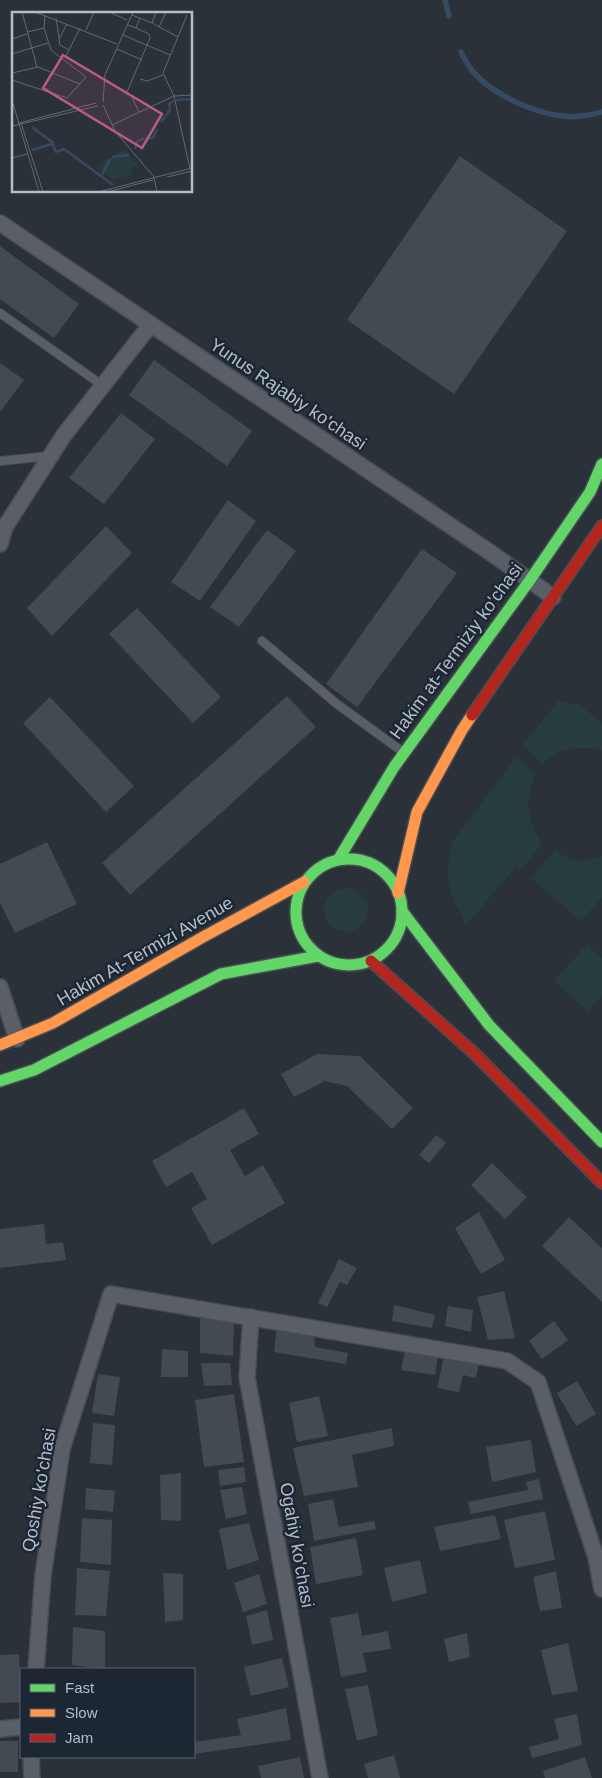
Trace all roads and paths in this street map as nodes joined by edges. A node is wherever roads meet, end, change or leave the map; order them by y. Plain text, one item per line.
1 (0, 223) edge
2 (0, 313) edge
3 (151, 324) junction
4 (102, 385) junction
5 (50, 456) junction
6 (0, 461) edge
7 (602, 464) edge
8 (602, 526) edge
9 (0, 544) edge
10 (530, 580) junction
11 (553, 597) junction
12 (262, 641) dead end
13 (404, 753) junction
14 (338, 860) junction
15 (304, 882) junction
16 (398, 893) junction
17 (402, 910) junction
18 (318, 956) junction
19 (371, 961) junction
20 (0, 987) edge
21 (16, 1039) junction
22 (0, 1045) edge
23 (0, 1081) edge
24 (602, 1142) edge
25 (602, 1183) edge
26 (251, 1317) junction
27 (602, 1589) edge
28 (36, 1668) edge
29 (20, 1727) edge
30 (0, 1729) edge
31 (32, 1758) edge
32 (32, 1778) edge
33 (320, 1778) edge

1 - 3 street, Yunus Rajabiy ko'chasi
2 - 4 lane
3 - 4 street
3 - 10 street, Yunus Rajabiy ko'chasi
4 - 5 street
5 - 6 lane
5 - 9 street
7 - 10 main road, Hakim at-Termiziy ko'chasi
8 - 11 main road
10 - 11 street, Yunus Rajabiy ko'chasi
10 - 13 main road, Hakim at-Termiziy ko'chasi
11 - 16 main road
12 - 13 lane
13 - 14 main road, Hakim at-Termiziy ko'chasi
14 - 15 main road
14 - 16 main road
15 - 18 main road
15 - 21 main road, Hakim At-Termizi Avenue
16 - 17 main road
17 - 19 main road
17 - 24 main road
18 - 19 main road
18 - 23 main road
19 - 25 main road
20 - 21 street
21 - 22 main road, Hakim At-Termizi Avenue
26 - 27 street
26 - 28 street, Qoshiy ko'chasi
26 - 33 street, Ogahiy ko'chasi
29 - 30 street
31 - 32 street

